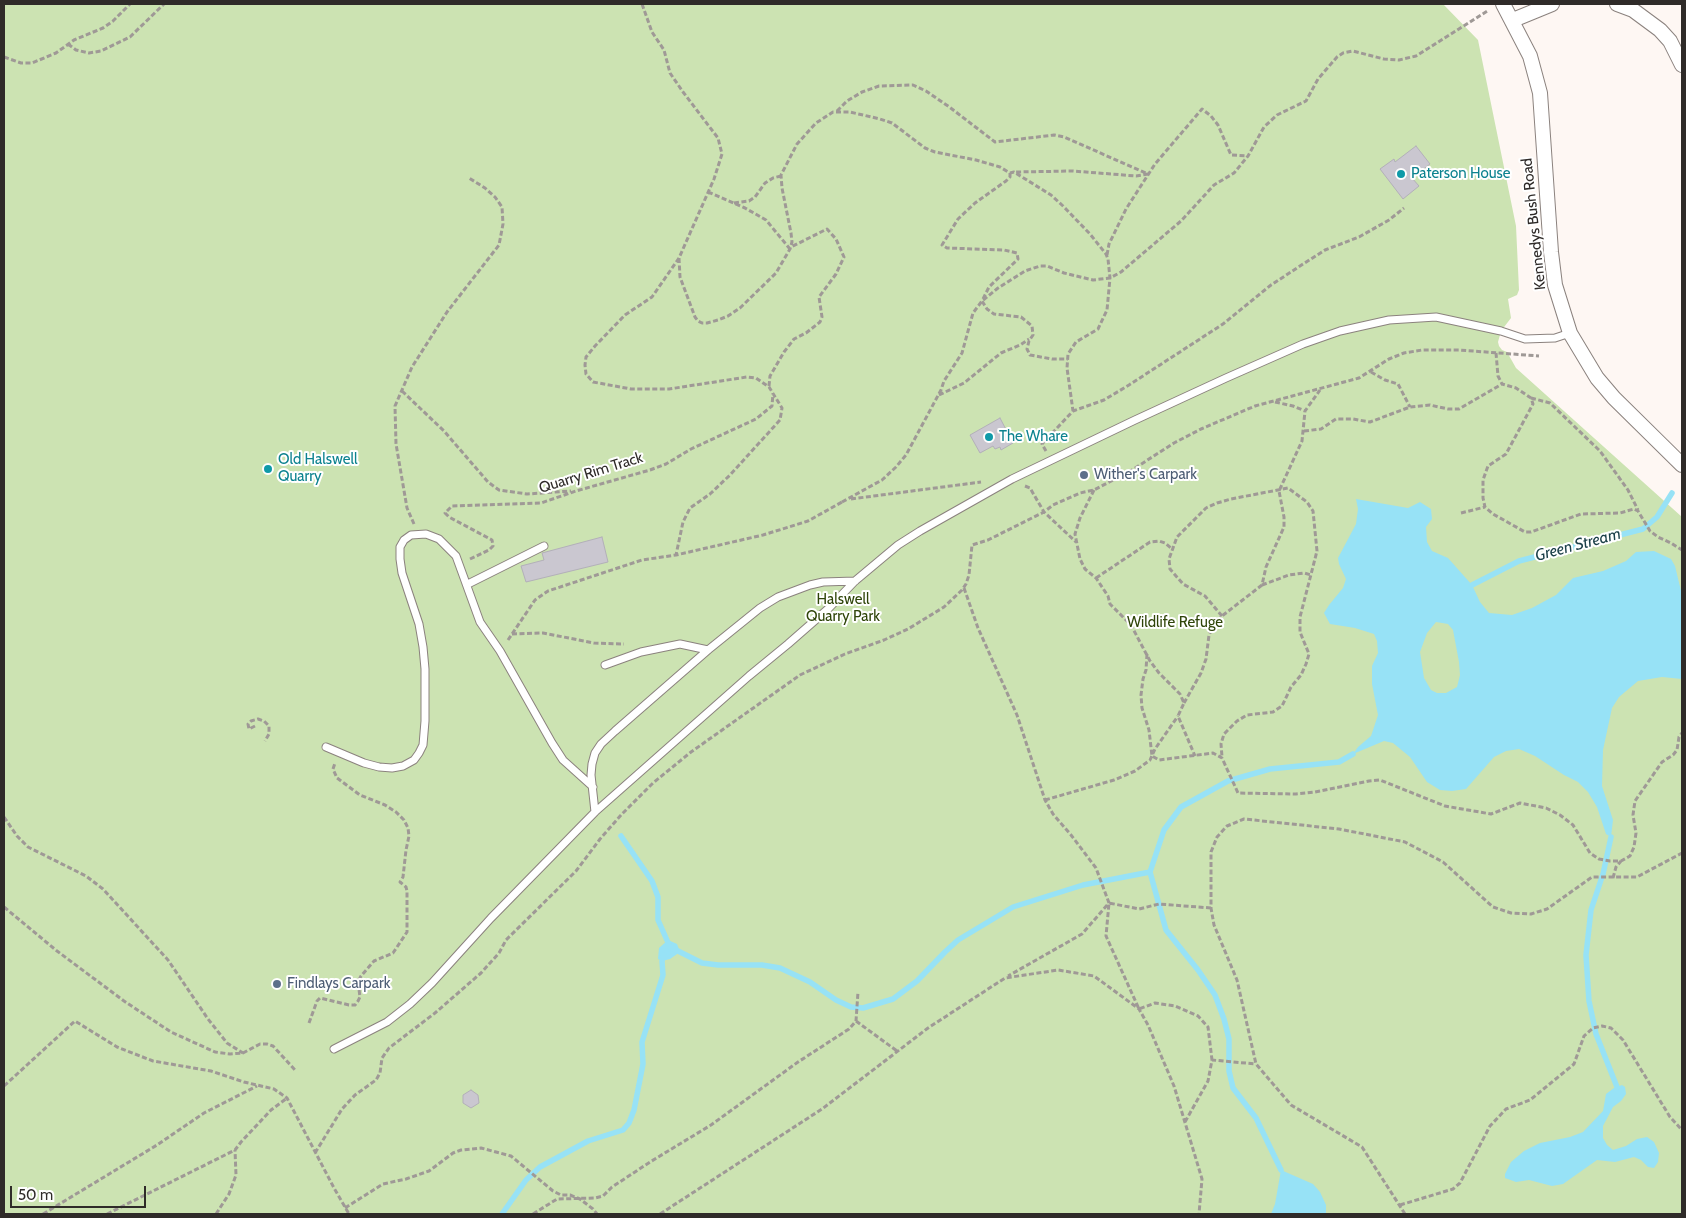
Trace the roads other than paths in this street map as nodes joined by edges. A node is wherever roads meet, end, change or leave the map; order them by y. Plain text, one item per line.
1 (1552, 4) edge
2 (1616, 4) edge
3 (1498, 6) edge
4 (1513, 20) junction
5 (1682, 65) edge
6 (1570, 333) junction
7 (1682, 465) edge
8 (544, 546) dead end
9 (855, 581) junction
10 (468, 584) junction
11 (708, 650) junction
12 (605, 665) dead end
13 (326, 748) dead end
14 (593, 787) junction
15 (595, 812) junction
16 (334, 1049) dead end

1 - 4 street
2 - 5 street
3 - 4 street, Kennedys Bush Road
4 - 6 street, Kennedys Bush Road
6 - 7 street, Kennedys Bush Road
6 - 9 lane
8 - 10 lane
9 - 11 lane
9 - 15 lane
10 - 13 lane
10 - 14 lane
11 - 12 lane
11 - 14 lane
14 - 15 lane
15 - 16 lane

